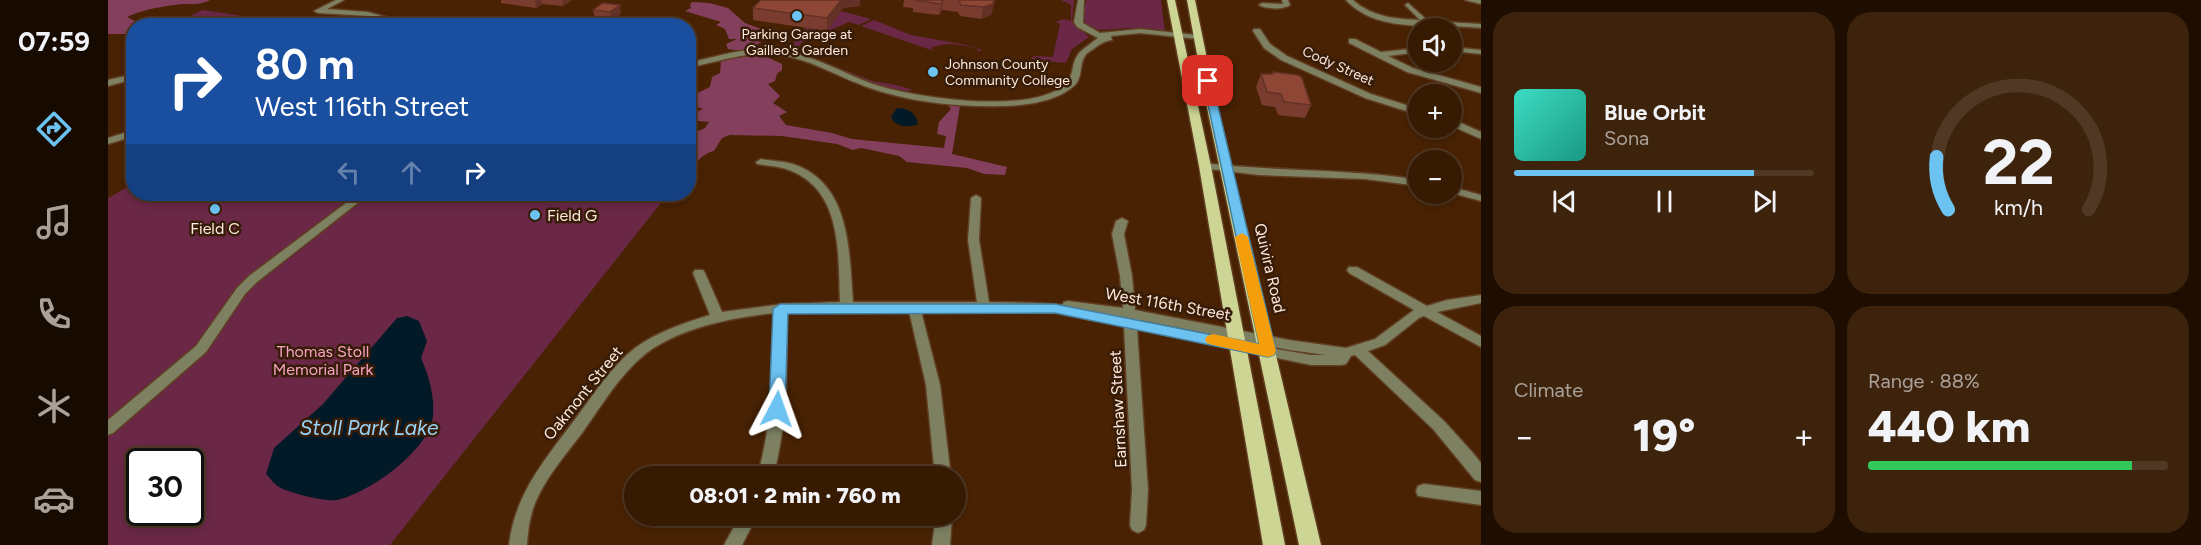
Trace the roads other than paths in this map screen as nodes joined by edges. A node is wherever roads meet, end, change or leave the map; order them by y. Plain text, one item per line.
1 (341, 0) edge
2 (1081, 0) edge
3 (1171, 0) edge
4 (1191, 0) edge
5 (1286, 0) edge
6 (1349, 0) edge
7 (1468, 0) edge
8 (1481, 2) edge
9 (1262, 5) dead end
10 (1408, 5) dead end
11 (383, 18) edge
12 (1422, 18) edge
13 (1408, 20) edge
14 (1462, 24) edge
15 (1481, 26) edge
16 (1084, 29) junction
17 (1257, 31) dead end
18 (1117, 32) junction
19 (1103, 38) junction
20 (1178, 38) junction
21 (1198, 40) junction
22 (1352, 41) dead end
23 (1462, 50) edge
24 (1408, 51) edge
25 (1481, 52) edge
26 (1378, 55) junction
27 (696, 64) edge
28 (126, 78) edge
29 (108, 83) edge
30 (1481, 90) edge
31 (1408, 109) edge
32 (1462, 127) edge
33 (126, 136) edge
34 (1481, 136) edge
35 (108, 141) edge
36 (761, 162) dead end
37 (1205, 166) junction
38 (1226, 170) junction
39 (1305, 172) junction
40 (1408, 181) edge
41 (1314, 182) dead end
42 (1462, 193) edge
43 (976, 198) dead end
44 (1481, 198) edge
45 (355, 201) edge
46 (1122, 221) dead end
47 (1353, 270) dead end
48 (699, 273) dead end
49 (1481, 300) edge
50 (914, 307) junction
51 (984, 307) junction
52 (847, 308) junction
53 (780, 309) junction
54 (1424, 311) junction
55 (717, 317) junction
56 (1130, 318) junction
57 (1237, 339) junction
58 (1481, 342) edge
59 (1267, 346) junction
60 (1352, 351) junction
61 (108, 429) edge
62 (767, 466) edge
63 (942, 466) edge
64 (1481, 475) edge
65 (1424, 491) dead end
66 (1481, 498) edge
67 (1138, 525) dead end
68 (743, 526) edge
69 (943, 526) edge
70 (518, 545) edge
71 (733, 545) edge
72 (941, 545) edge
73 (1274, 545) edge
74 (1310, 545) edge

1 - 11 street
2 - 16 street
3 - 20 main road
4 - 21 main road, Quivira Road
5 - 9 street
6 - 13 street
7 - 8 street
10 - 12 street
14 - 15 street
16 - 18 street
16 - 19 street
17 - 31 street, Cody Street
18 - 19 street
18 - 20 street
19 - 20 street
19 - 27 street
20 - 21 street
20 - 37 main road
21 - 38 main road, Quivira Road
22 - 26 street
23 - 25 street
24 - 26 street
26 - 30 street
28 - 29 street
32 - 34 street
33 - 35 street
36 - 52 street
37 - 38 street
37 - 57 main road
38 - 39 street
38 - 59 main road, Quivira Road
39 - 40 street
39 - 41 street
42 - 44 street
43 - 51 street
45 - 61 street
46 - 56 street, Earnshaw Street
47 - 54 street
48 - 55 street
49 - 54 street, West 116th Street
50 - 51 street, West 116th Street
50 - 52 street, West 116th Street
50 - 63 street
51 - 56 street, West 116th Street
52 - 53 street, West 116th Street
53 - 55 street, West 116th Street
53 - 62 street
54 - 58 street
54 - 60 street, West 116th Street
55 - 70 street, Oakmont Street
56 - 57 street, West 116th Street
56 - 67 street, Earnshaw Street
57 - 59 street, West 116th Street
57 - 73 main road
59 - 60 street, West 116th Street
59 - 74 main road, Quivira Road
60 - 64 street
65 - 66 street
68 - 71 street
69 - 72 street

